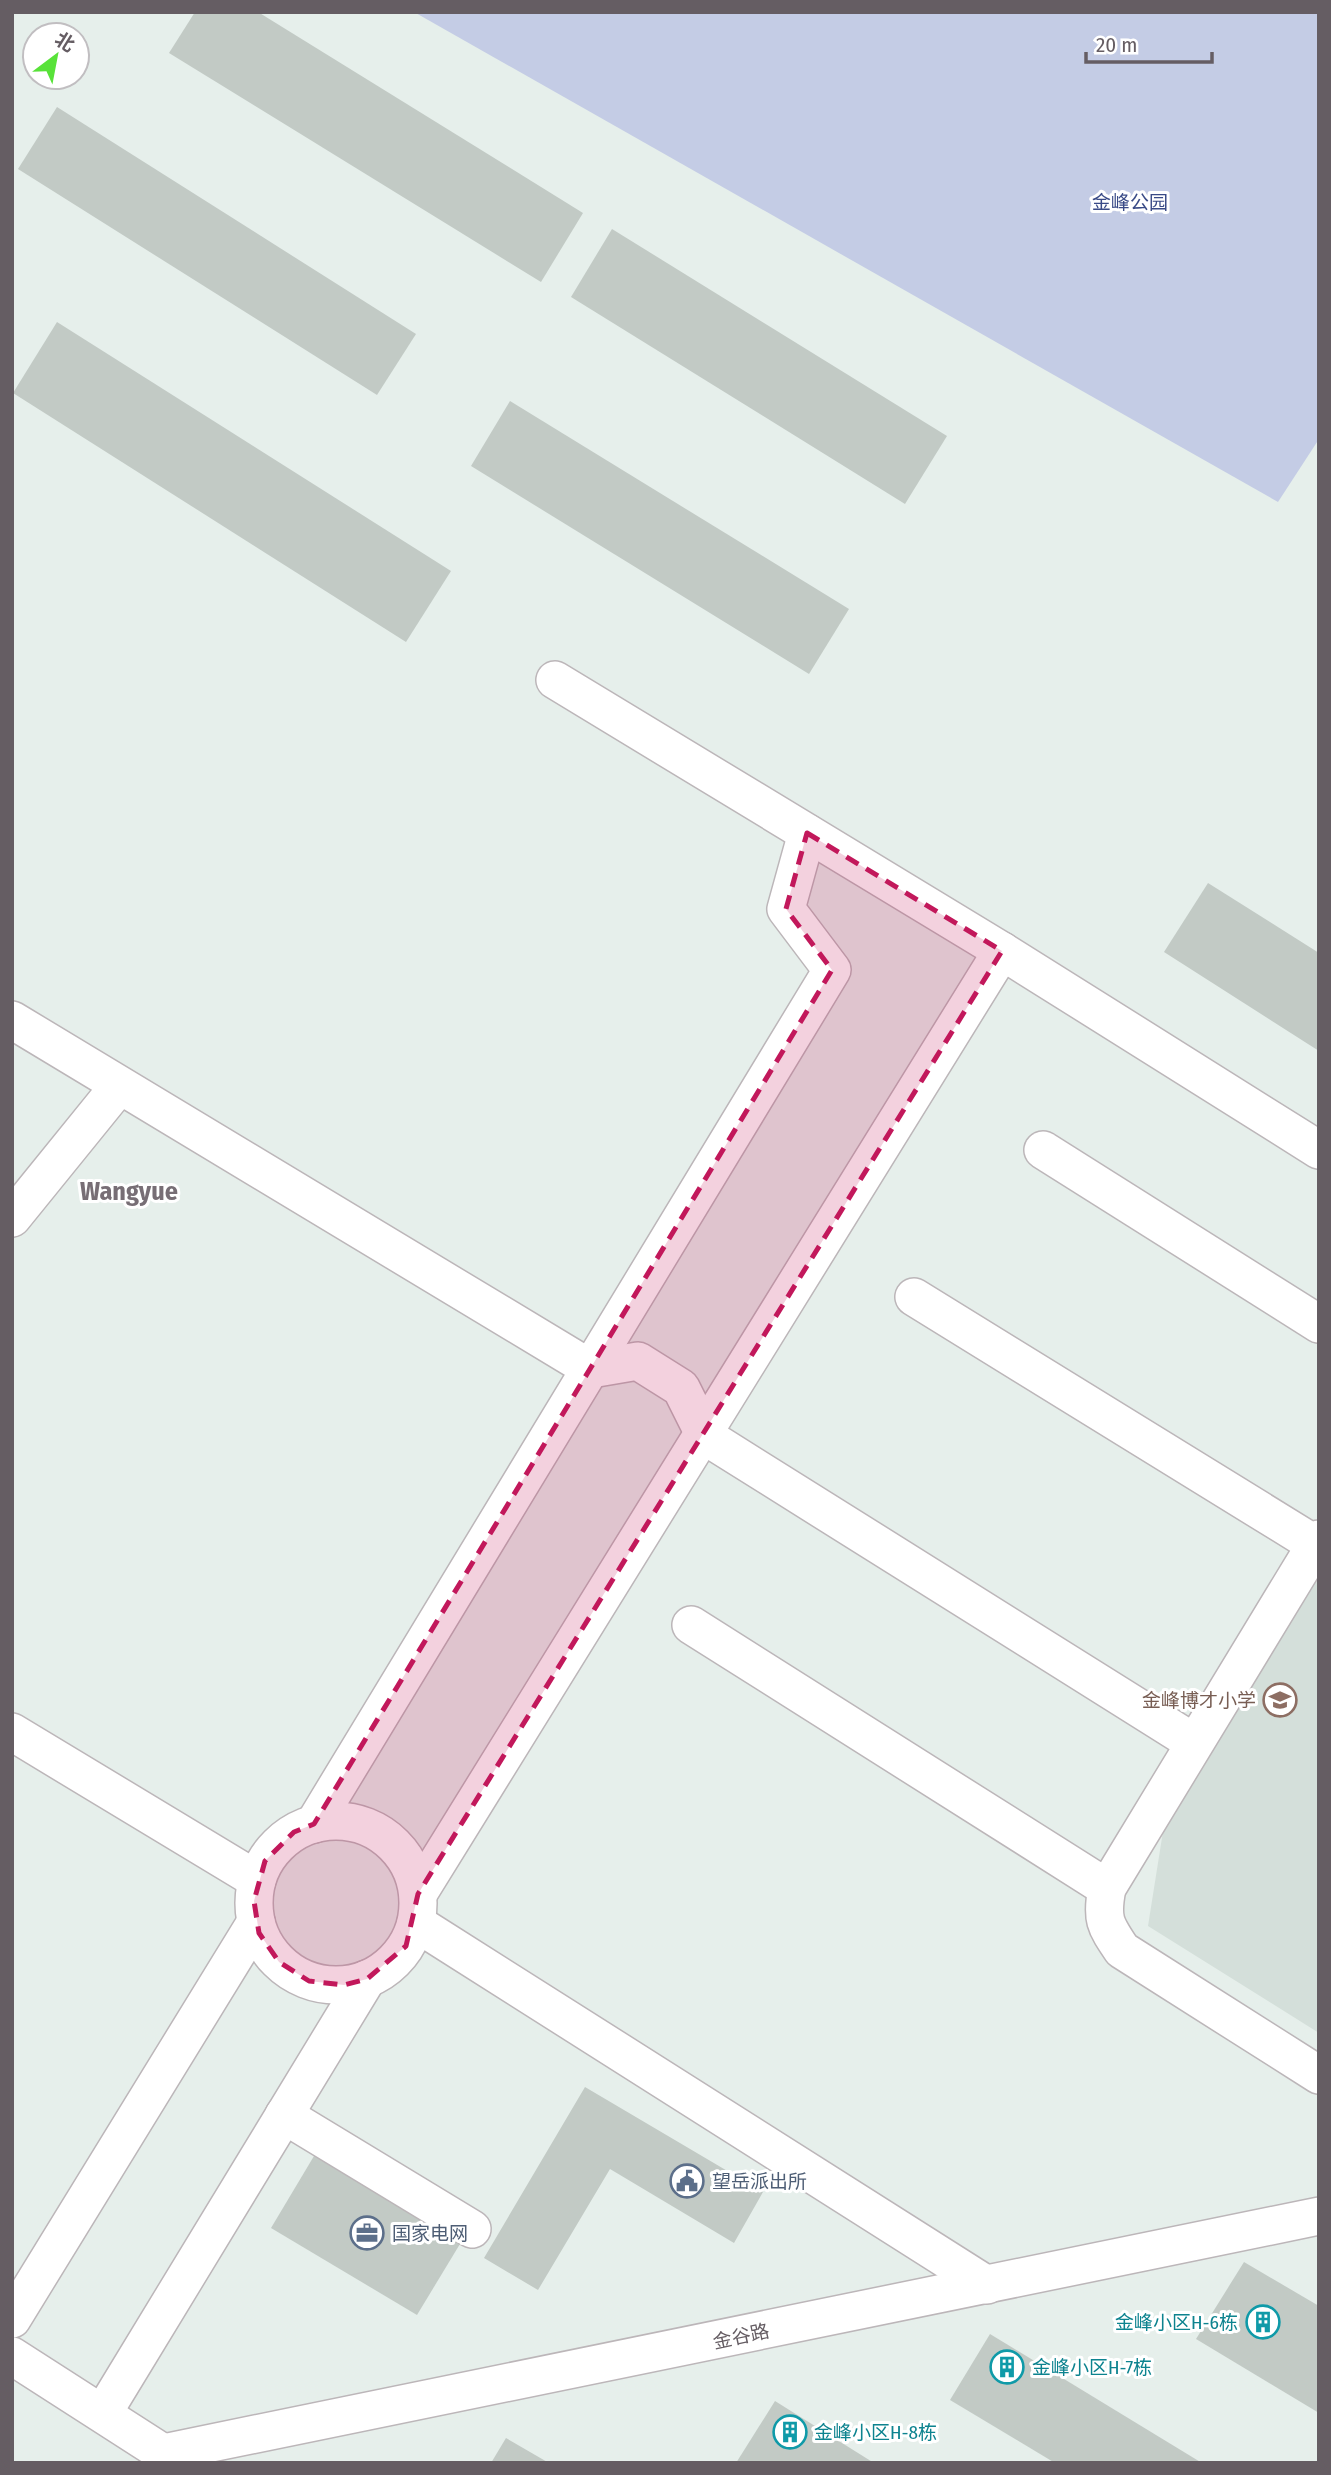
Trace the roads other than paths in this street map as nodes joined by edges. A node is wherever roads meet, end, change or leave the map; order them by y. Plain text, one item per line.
1 (555, 680) dead end
2 (807, 833) junction
3 (1002, 951) junction
4 (12, 1020) edge
5 (120, 1086) junction
6 (1043, 1150) dead end
7 (1319, 1150) edge
8 (12, 1218) edge
9 (914, 1297) dead end
10 (1319, 1324) edge
11 (591, 1369) junction
12 (705, 1436) junction
13 (1317, 1542) edge
14 (691, 1625) dead end
15 (12, 1732) edge
16 (1193, 1742) junction
17 (314, 1824) junction
18 (257, 1880) junction
19 (1107, 1888) junction
20 (417, 1908) junction
21 (256, 1922) junction
22 (367, 1979) junction
23 (1319, 2075) edge
24 (284, 2115) junction
25 (1319, 2216) edge
26 (472, 2229) dead end
27 (987, 2286) junction
28 (12, 2319) edge
29 (12, 2356) edge
30 (103, 2413) junction
31 (160, 2458) edge

1 - 2 street
2 - 3 street
2 - 11 street
3 - 7 street
3 - 12 street
4 - 5 street
5 - 8 street
5 - 11 street
6 - 10 street
9 - 13 street
11 - 12 street
11 - 17 street
12 - 16 street
12 - 20 street
13 - 16 street
14 - 19 street
15 - 18 street
16 - 19 street
17 - 18 street
17 - 20 street
18 - 21 street
19 - 23 street
20 - 22 street
20 - 27 street
21 - 22 street
21 - 28 street
22 - 24 street
24 - 26 street
24 - 30 street
25 - 27 street, 金谷路
27 - 31 street, 金谷路
29 - 30 street
30 - 31 street

